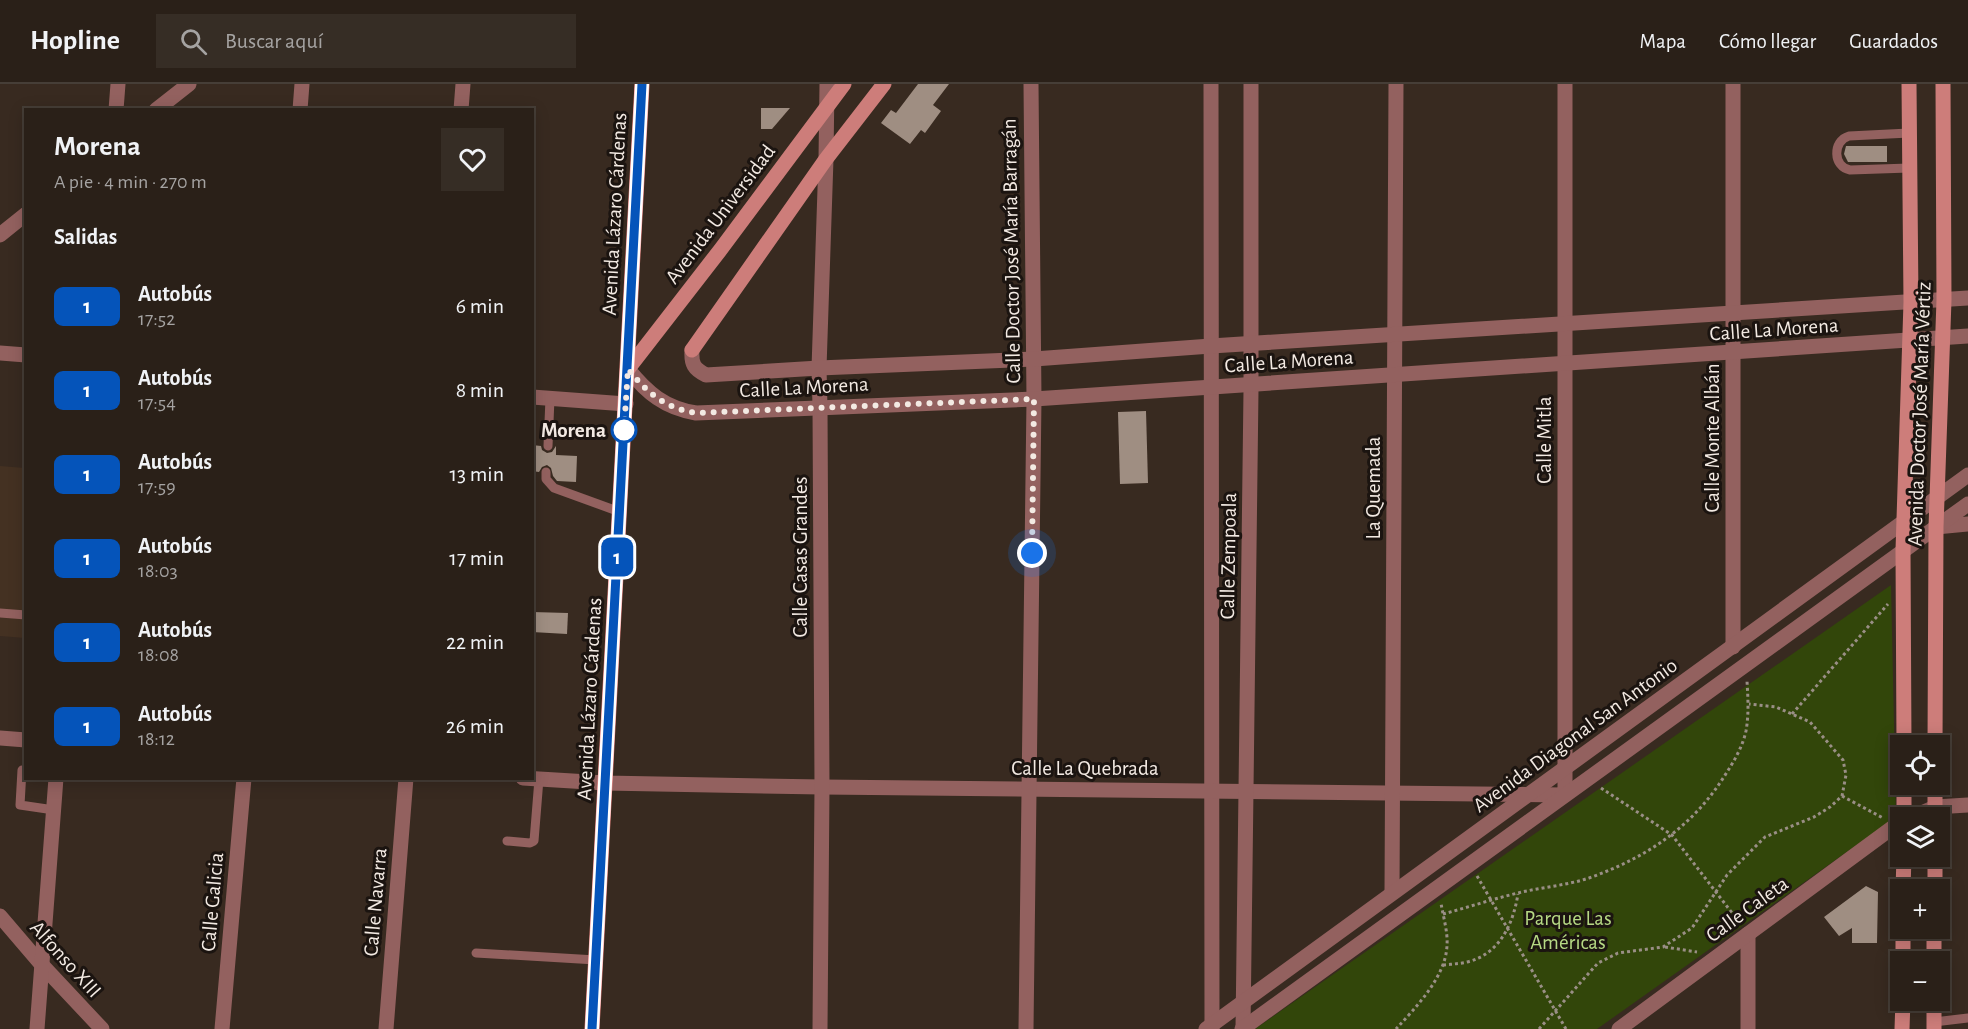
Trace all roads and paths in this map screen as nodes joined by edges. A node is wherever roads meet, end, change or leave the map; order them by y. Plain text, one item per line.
1 (118, 84) edge
2 (189, 84) edge
3 (302, 84) edge
4 (463, 84) edge
5 (642, 84) edge
6 (827, 84) edge
7 (844, 84) edge
8 (884, 84) edge
9 (1031, 84) edge
10 (1211, 84) edge
11 (1251, 84) edge
12 (1396, 84) edge
13 (1565, 84) edge
14 (1733, 84) edge
15 (1909, 84) edge
16 (1943, 84) edge
17 (827, 106) junction
18 (116, 108) edge
19 (159, 108) edge
20 (300, 108) edge
21 (461, 108) edge
22 (1909, 133) junction
23 (826, 159) junction
24 (1909, 168) junction
25 (24, 216) edge
26 (0, 234) edge
27 (1968, 298) edge
28 (1944, 300) junction
29 (1911, 302) junction
30 (1732, 314) junction
31 (1565, 324) junction
32 (1395, 335) junction
33 (1968, 336) edge
34 (1943, 339) junction
35 (1910, 340) junction
36 (1250, 344) junction
37 (1211, 346) junction
38 (692, 350) joint
39 (1732, 352) junction
40 (0, 353) edge
41 (24, 355) edge
42 (1034, 359) junction
43 (1565, 364) junction
44 (819, 368) junction
45 (628, 369) junction
46 (1395, 375) junction
47 (1251, 384) junction
48 (1211, 387) junction
49 (534, 397) edge
50 (550, 398) junction
51 (1034, 399) junction
52 (626, 405) junction
53 (820, 407) junction
54 (548, 446) dead end
55 (546, 472) dead end
56 (1968, 476) edge
57 (1937, 497) junction
58 (1968, 504) edge
59 (620, 512) junction
60 (1904, 523) junction
61 (1968, 524) edge
62 (1936, 527) junction
63 (1903, 550) junction
64 (1903, 586) junction
65 (0, 613) edge
66 (24, 615) edge
67 (1733, 647) junction
68 (1745, 665) junction
69 (1749, 704) junction
70 (1792, 715) junction
71 (1904, 735) edge
72 (1935, 735) edge
73 (0, 738) edge
74 (24, 740) edge
75 (1565, 769) junction
76 (22, 770) dead end
77 (534, 779) edge
78 (539, 779) junction
79 (1587, 779) junction
80 (57, 780) edge
81 (244, 780) edge
82 (406, 780) edge
83 (605, 783) junction
84 (822, 787) junction
85 (1029, 789) junction
86 (1212, 790) junction
87 (1247, 791) junction
88 (1394, 794) junction
89 (1528, 795) junction
90 (1565, 795) junction
91 (1842, 796) junction
92 (1968, 805) edge
93 (1950, 809) edge
94 (54, 810) junction
95 (1890, 816) edge
96 (1890, 830) edge
97 (1672, 835) junction
98 (507, 841) dead end
99 (1470, 864) junction
100 (1439, 886) junction
101 (1716, 891) junction
102 (1392, 893) junction
103 (1519, 893) junction
104 (1491, 901) junction
105 (1443, 914) junction
106 (0, 916) edge
107 (1508, 928) junction
108 (1748, 934) junction
109 (1663, 947) junction
110 (476, 953) dead end
111 (1720, 955) junction
112 (596, 960) junction
113 (41, 964) junction
114 (1443, 965) junction
115 (1244, 1002) junction
116 (1555, 1011) junction
117 (1902, 1011) edge
118 (1968, 1018) edge
119 (1934, 1025) edge
120 (1210, 1027) edge
121 (36, 1029) edge
122 (102, 1029) edge
123 (222, 1029) edge
124 (386, 1029) edge
125 (592, 1029) edge
126 (820, 1029) edge
127 (1026, 1029) edge
128 (1243, 1029) edge
129 (1396, 1029) edge
130 (1539, 1029) edge
131 (1566, 1029) edge
132 (1619, 1029) edge
133 (1748, 1029) edge
134 (1902, 1029) edge

1 - 18 street
2 - 19 street
3 - 20 street
4 - 21 street
5 - 45 main road, Avenida Lázaro Cárdenas
6 - 17 street, Calle Casas Grandes
7 - 17 main road, Avenida Universidad
8 - 23 main road
9 - 42 street, Calle Doctor José María Barragán
10 - 37 street, Calle Zempoala
11 - 36 street, Calle Zempoala
12 - 32 street, La Quemada
13 - 31 street, Calle Mitla
14 - 30 street, Calle Monte Albán
15 - 22 main road, Avenida Doctor José María Vértiz
16 - 28 main road, Avenida Doctor José María Vértiz
17 - 23 street, Calle Casas Grandes
17 - 45 main road, Avenida Universidad
22 - 24 main road, Avenida Doctor José María Vértiz
22 - 24 lane
23 - 38 main road
23 - 44 street, Calle Casas Grandes
24 - 29 main road, Avenida Doctor José María Vértiz
25 - 26 street
27 - 28 street, Calle La Morena
28 - 29 street, Calle La Morena
28 - 34 main road, Avenida Doctor José María Vértiz
29 - 30 street, Calle La Morena
29 - 35 main road, Avenida Doctor José María Vértiz
30 - 31 street, Calle La Morena
30 - 39 street, Calle Monte Albán
31 - 32 street, Calle La Morena
31 - 43 street, Calle Mitla
32 - 36 street, Calle La Morena
32 - 46 street, La Quemada
33 - 34 street, Calle La Morena
34 - 35 street, Calle La Morena
34 - 57 main road, Avenida Doctor José María Vértiz
35 - 39 street, Calle La Morena
35 - 60 main road, Avenida Doctor José María Vértiz
36 - 37 street, Calle La Morena
36 - 47 street, Calle Zempoala
37 - 42 street, Calle La Morena
37 - 48 street, Calle Zempoala
38 - 44 street, Calle La Morena
39 - 43 street, Calle La Morena
39 - 67 street, Calle Monte Albán
40 - 41 street
42 - 44 street, Calle La Morena
42 - 51 street, Calle Doctor José María Barragán
43 - 46 street, Calle La Morena
43 - 75 street, Calle Mitla
44 - 53 street, Calle Casas Grandes
45 - 52 main road, Avenida Lázaro Cárdenas
45 - 53 street, Calle La Morena
46 - 47 street, Calle La Morena
46 - 88 street, La Quemada
47 - 48 street, Calle La Morena
47 - 87 street, Calle Zempoala
48 - 51 street, Calle La Morena
48 - 86 street, Calle Zempoala
49 - 50 street
50 - 52 street
50 - 54 lane
51 - 53 street, Calle La Morena
51 - 85 street, Calle Doctor José María Barragán
52 - 59 main road, Avenida Lázaro Cárdenas
53 - 84 street, Calle Casas Grandes
55 - 59 lane
56 - 57 street, Avenida Diagonal San Antonio
57 - 60 street, Avenida Diagonal San Antonio
57 - 62 main road, Avenida Doctor José María Vértiz
58 - 62 street, Avenida Diagonal San Antonio
59 - 83 main road, Avenida Lázaro Cárdenas
60 - 63 main road, Avenida Doctor José María Vértiz
60 - 67 street, Avenida Diagonal San Antonio
61 - 62 street
62 - 63 street, Avenida Diagonal San Antonio
62 - 72 main road, Avenida Doctor José María Vértiz
63 - 64 main road, Avenida Doctor José María Vértiz
63 - 68 street, Avenida Diagonal San Antonio
64 - 70 path
64 - 71 main road, Avenida Doctor José María Vértiz
65 - 66 lane
67 - 75 street, Avenida Diagonal San Antonio
68 - 69 path
68 - 79 street, Avenida Diagonal San Antonio
69 - 70 path
69 - 97 path
70 - 91 path
73 - 74 street
75 - 89 street, Avenida Diagonal San Antonio
75 - 90 street, Calle Mitla
76 - 94 lane
77 - 78 street, Calle La Quebrada
78 - 83 street, Calle La Quebrada
78 - 98 lane
79 - 90 street, Avenida Diagonal San Antonio
79 - 97 path
80 - 94 street
81 - 123 street, Calle Galicia
82 - 124 street, Calle Navarra
83 - 84 street, Calle La Quebrada
83 - 112 main road, Avenida Lázaro Cárdenas
84 - 85 street, Calle La Quebrada
84 - 126 street, Calle Casas Grandes
85 - 86 street, Calle La Quebrada
85 - 127 street, Calle Doctor José María Barragán
86 - 87 street, Calle La Quebrada
86 - 120 street, Calle Zempoala
87 - 88 street, Calle La Quebrada
87 - 115 street, Calle Zempoala
88 - 89 street, Calle La Quebrada
88 - 102 street, La Quemada
89 - 90 street, Calle La Quebrada
89 - 102 street, Avenida Diagonal San Antonio
90 - 99 street, Avenida Diagonal San Antonio
91 - 95 path
91 - 101 path
92 - 93 street
94 - 113 street
96 - 108 street, Calle Caleta
97 - 101 path
97 - 103 path
99 - 100 street, Avenida Diagonal San Antonio
99 - 104 path
100 - 105 path
100 - 128 street, Avenida Diagonal San Antonio
101 - 108 path
101 - 109 path
102 - 115 street, Avenida Diagonal San Antonio
103 - 104 path
103 - 107 path
104 - 105 path
104 - 107 path
105 - 114 path
106 - 113 street, Alfonso XIII
107 - 114 path
107 - 116 path
108 - 111 street, Calle Caleta
108 - 133 street
109 - 111 path
109 - 116 path
110 - 112 lane
111 - 132 street, Calle Caleta
112 - 125 main road, Avenida Lázaro Cárdenas
113 - 121 street
113 - 122 street, Alfonso XIII
114 - 129 path
115 - 120 street, Avenida Diagonal San Antonio
115 - 128 street, Calle Zempoala
116 - 130 path
116 - 131 path
117 - 134 main road
118 - 119 lane

